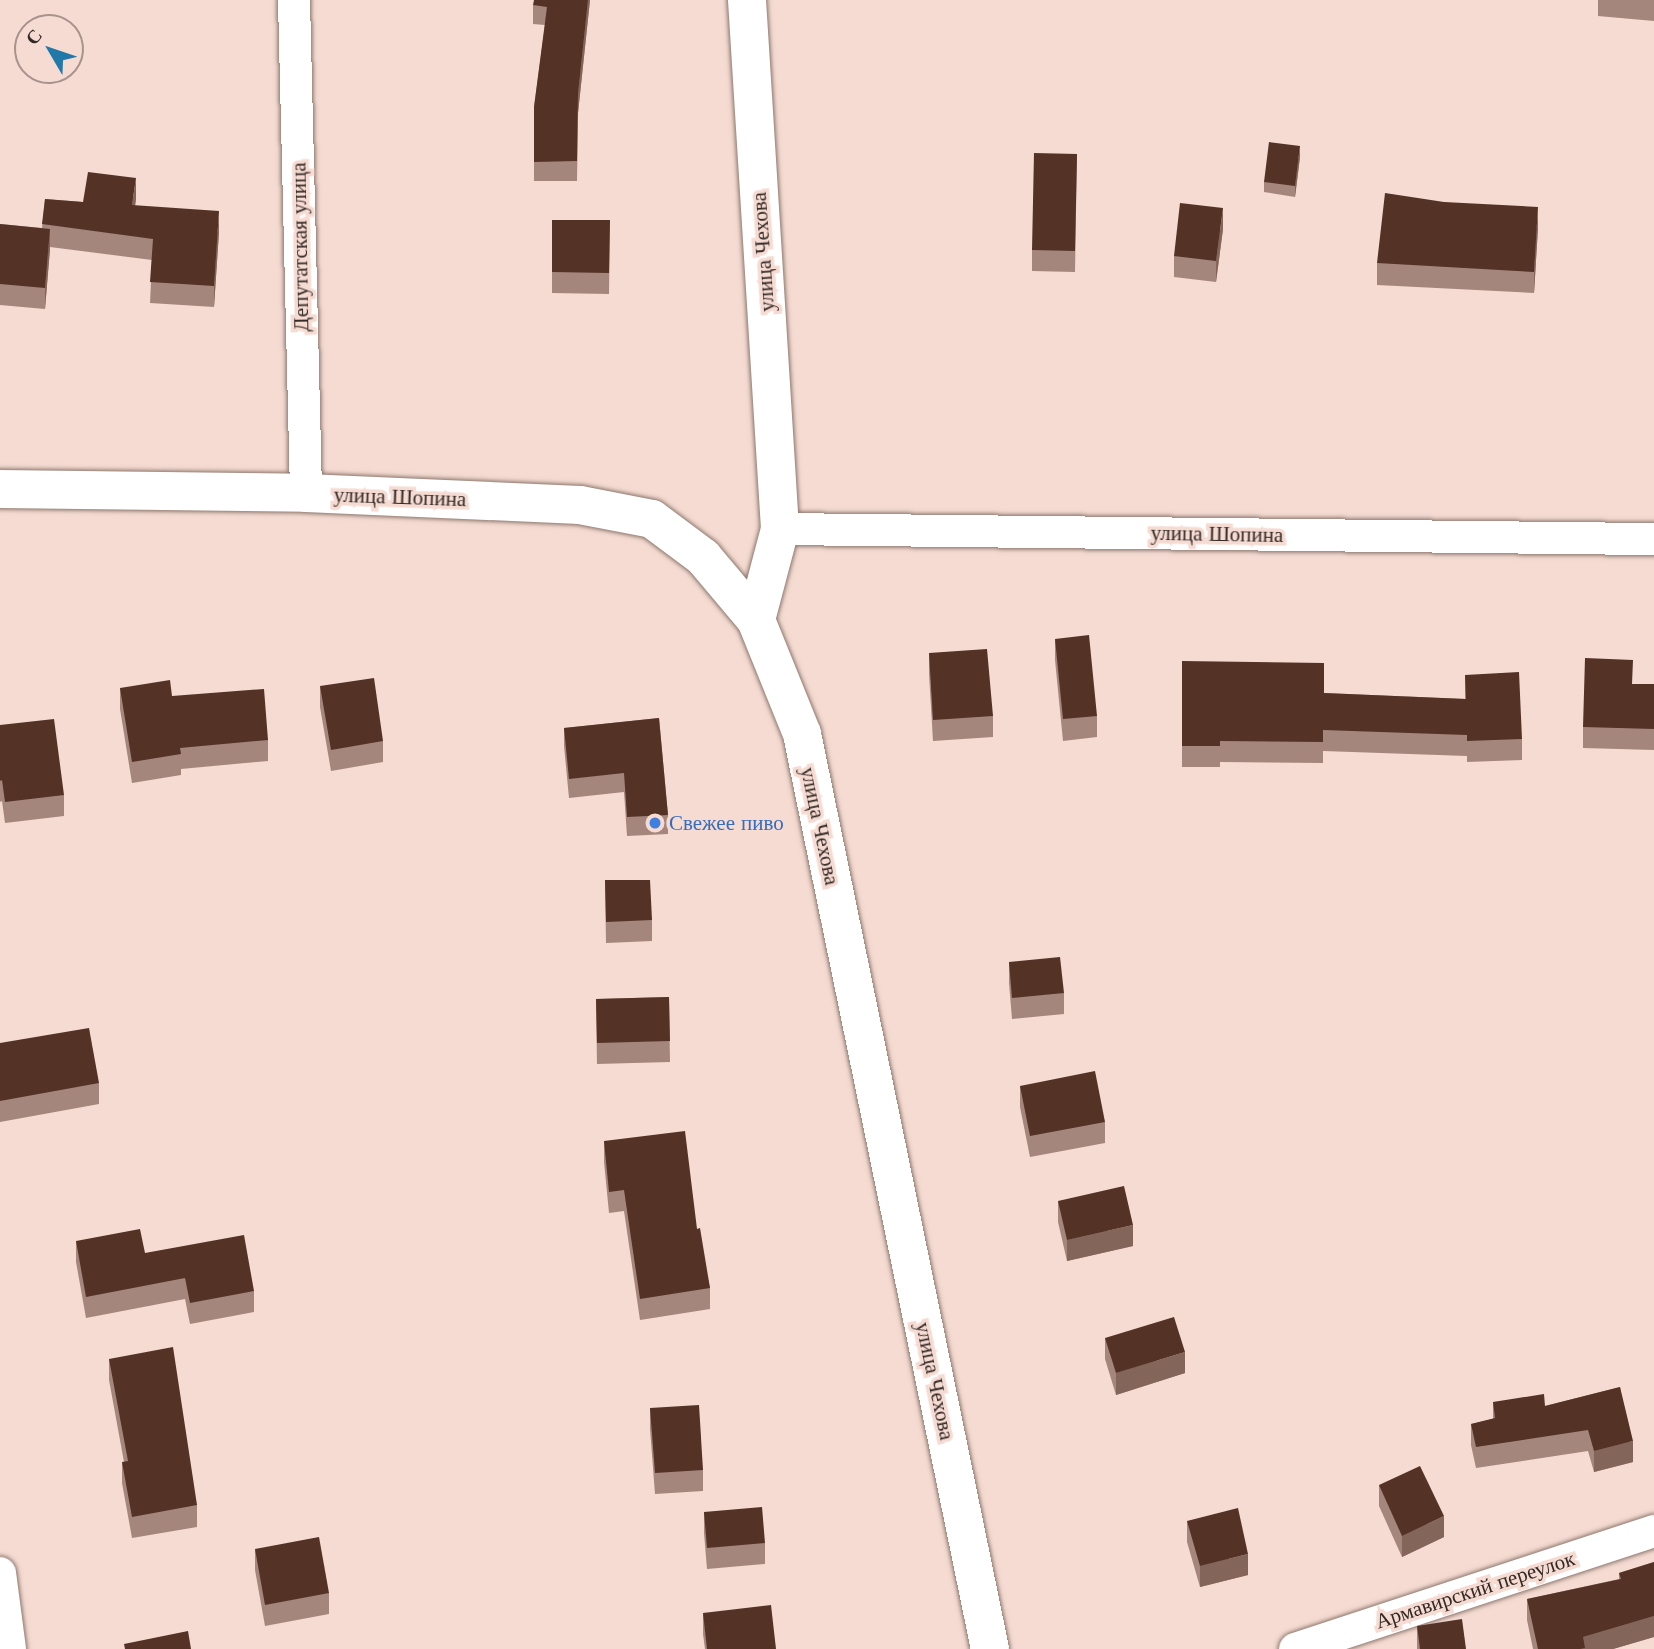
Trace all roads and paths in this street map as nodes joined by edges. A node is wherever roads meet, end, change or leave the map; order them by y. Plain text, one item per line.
1 (294, 0) edge
2 (747, 0) edge
3 (0, 489) edge
4 (306, 493) junction
5 (780, 529) junction
6 (1654, 539) edge
7 (756, 620) junction
8 (1654, 1531) edge
9 (0, 1573) edge
10 (10, 1649) edge
11 (990, 1649) edge
12 (1295, 1649) edge

1 - 4 street, Депутатская улица
2 - 5 main road, улица Чехова
3 - 4 main road, улица Шопина
4 - 7 main road, улица Шопина
5 - 6 street, улица Шопина
5 - 7 main road, улица Чехова
7 - 11 main road, улица Чехова
8 - 12 street, Армавирский переулок
9 - 10 street

